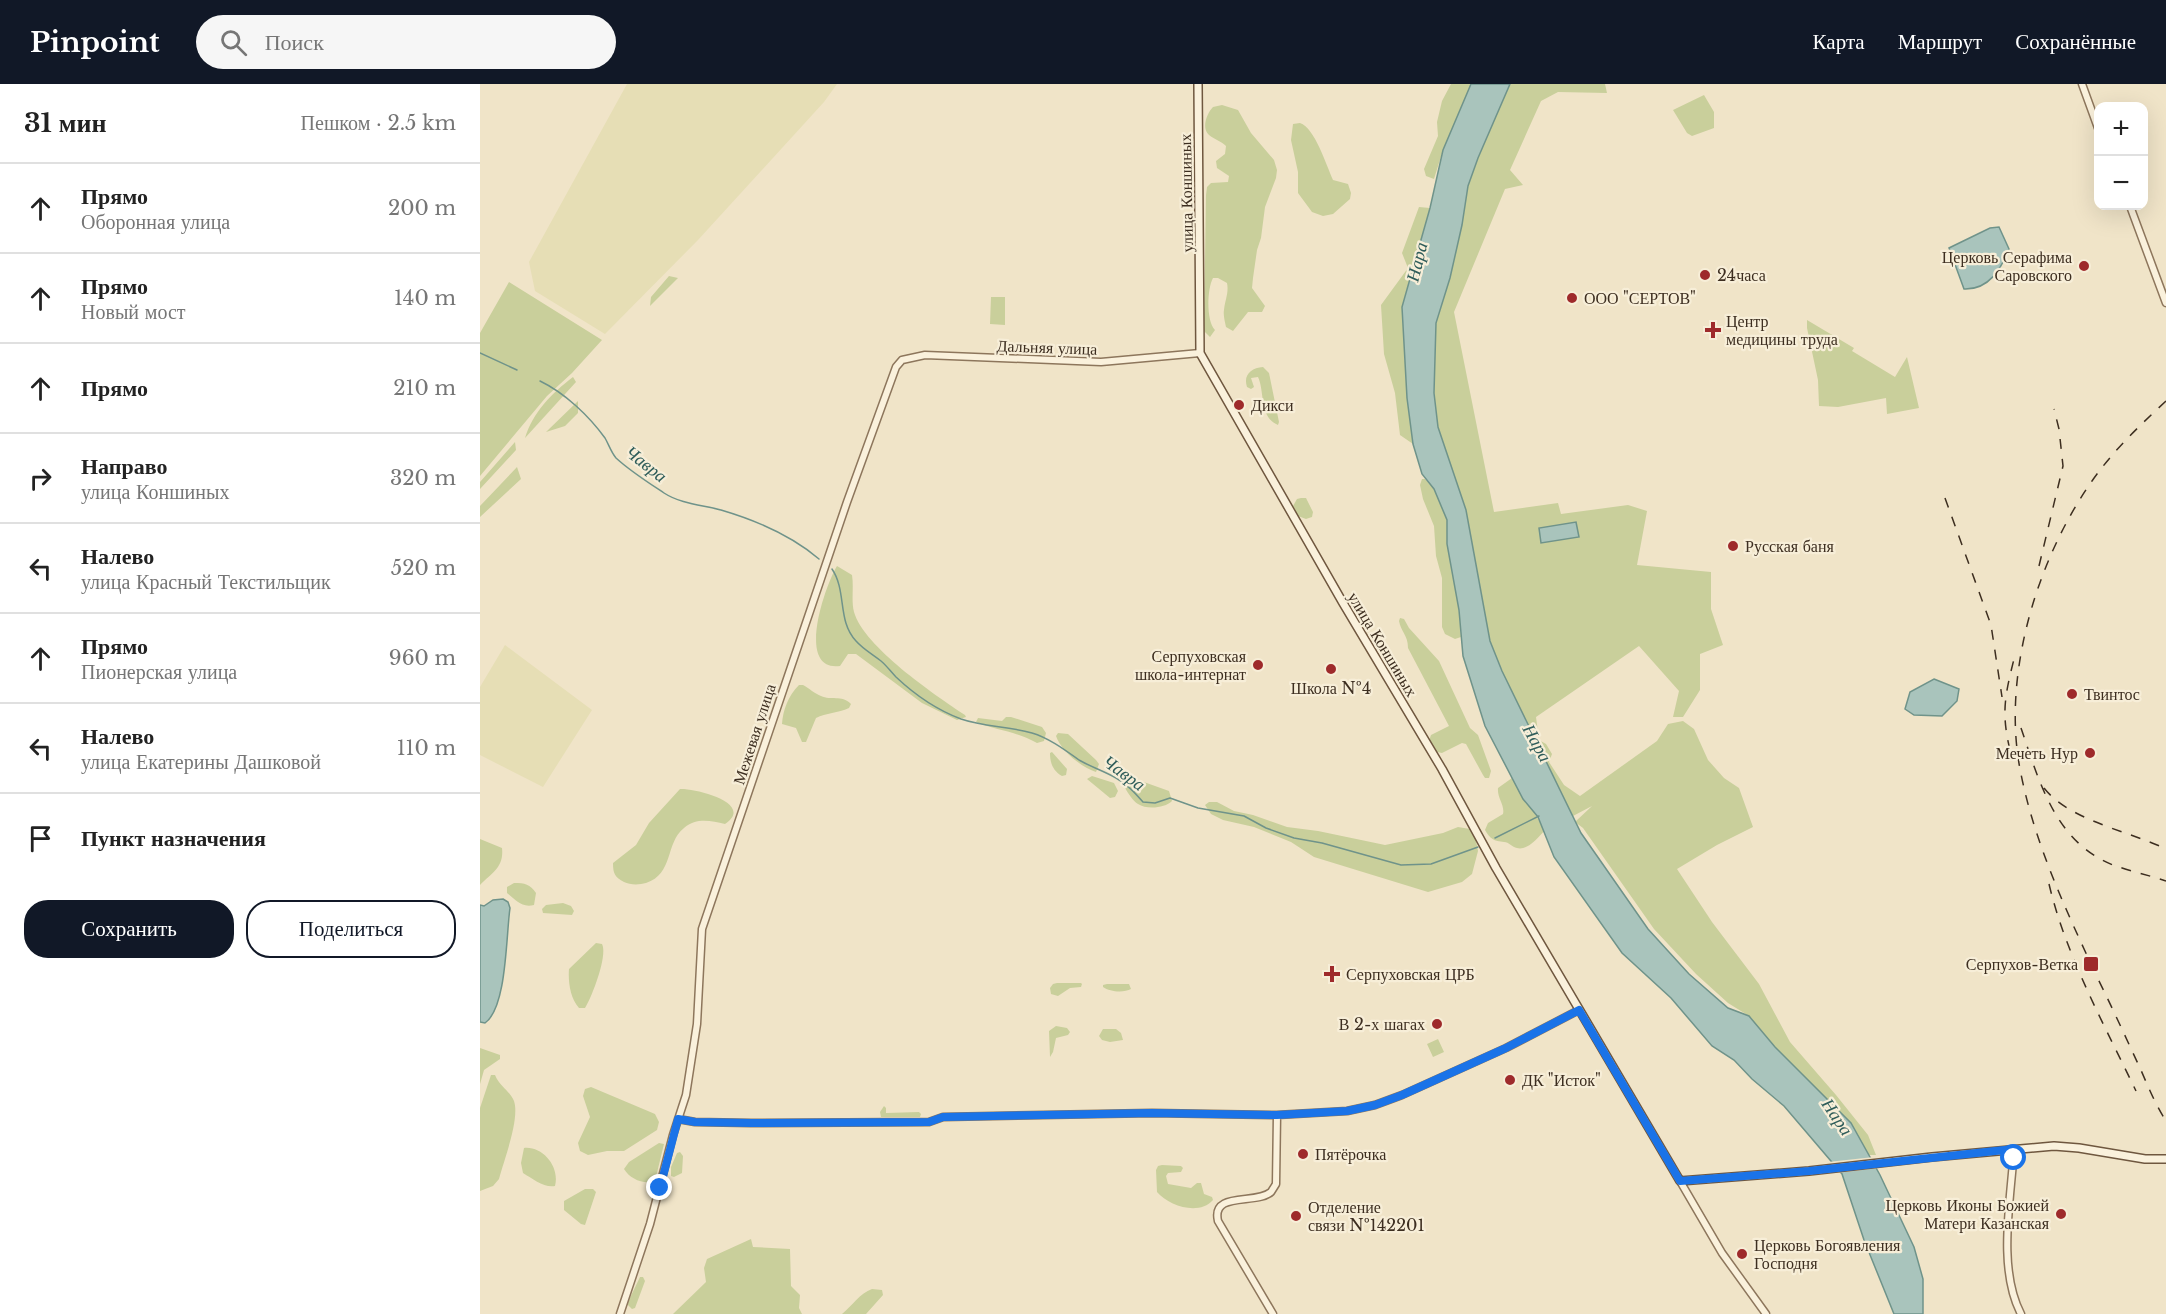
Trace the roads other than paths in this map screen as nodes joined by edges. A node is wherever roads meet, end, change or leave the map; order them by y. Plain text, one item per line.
1 (1198, 84) edge
2 (2082, 84) edge
3 (2094, 117) edge
4 (2131, 210) edge
5 (2166, 303) edge
6 (1200, 353) junction
7 (896, 367) joint
8 (1579, 1010) junction
9 (1277, 1115) junction
10 (678, 1119) junction
11 (2014, 1149) junction
12 (2166, 1159) edge
13 (1680, 1181) junction
14 (620, 1314) edge
15 (1273, 1314) edge
16 (1766, 1314) edge
17 (2021, 1314) edge

1 - 6 main road, улица Коншиных
2 - 3 street
4 - 5 street
6 - 7 street, Дальняя улица
6 - 8 main road, улица Коншиных
7 - 10 street, Межевая улица
8 - 9 street
8 - 13 main road, улица Коншиных
9 - 10 street
9 - 15 street
10 - 14 street, Межевая улица
11 - 12 main road
11 - 13 main road
11 - 17 street
13 - 16 street

